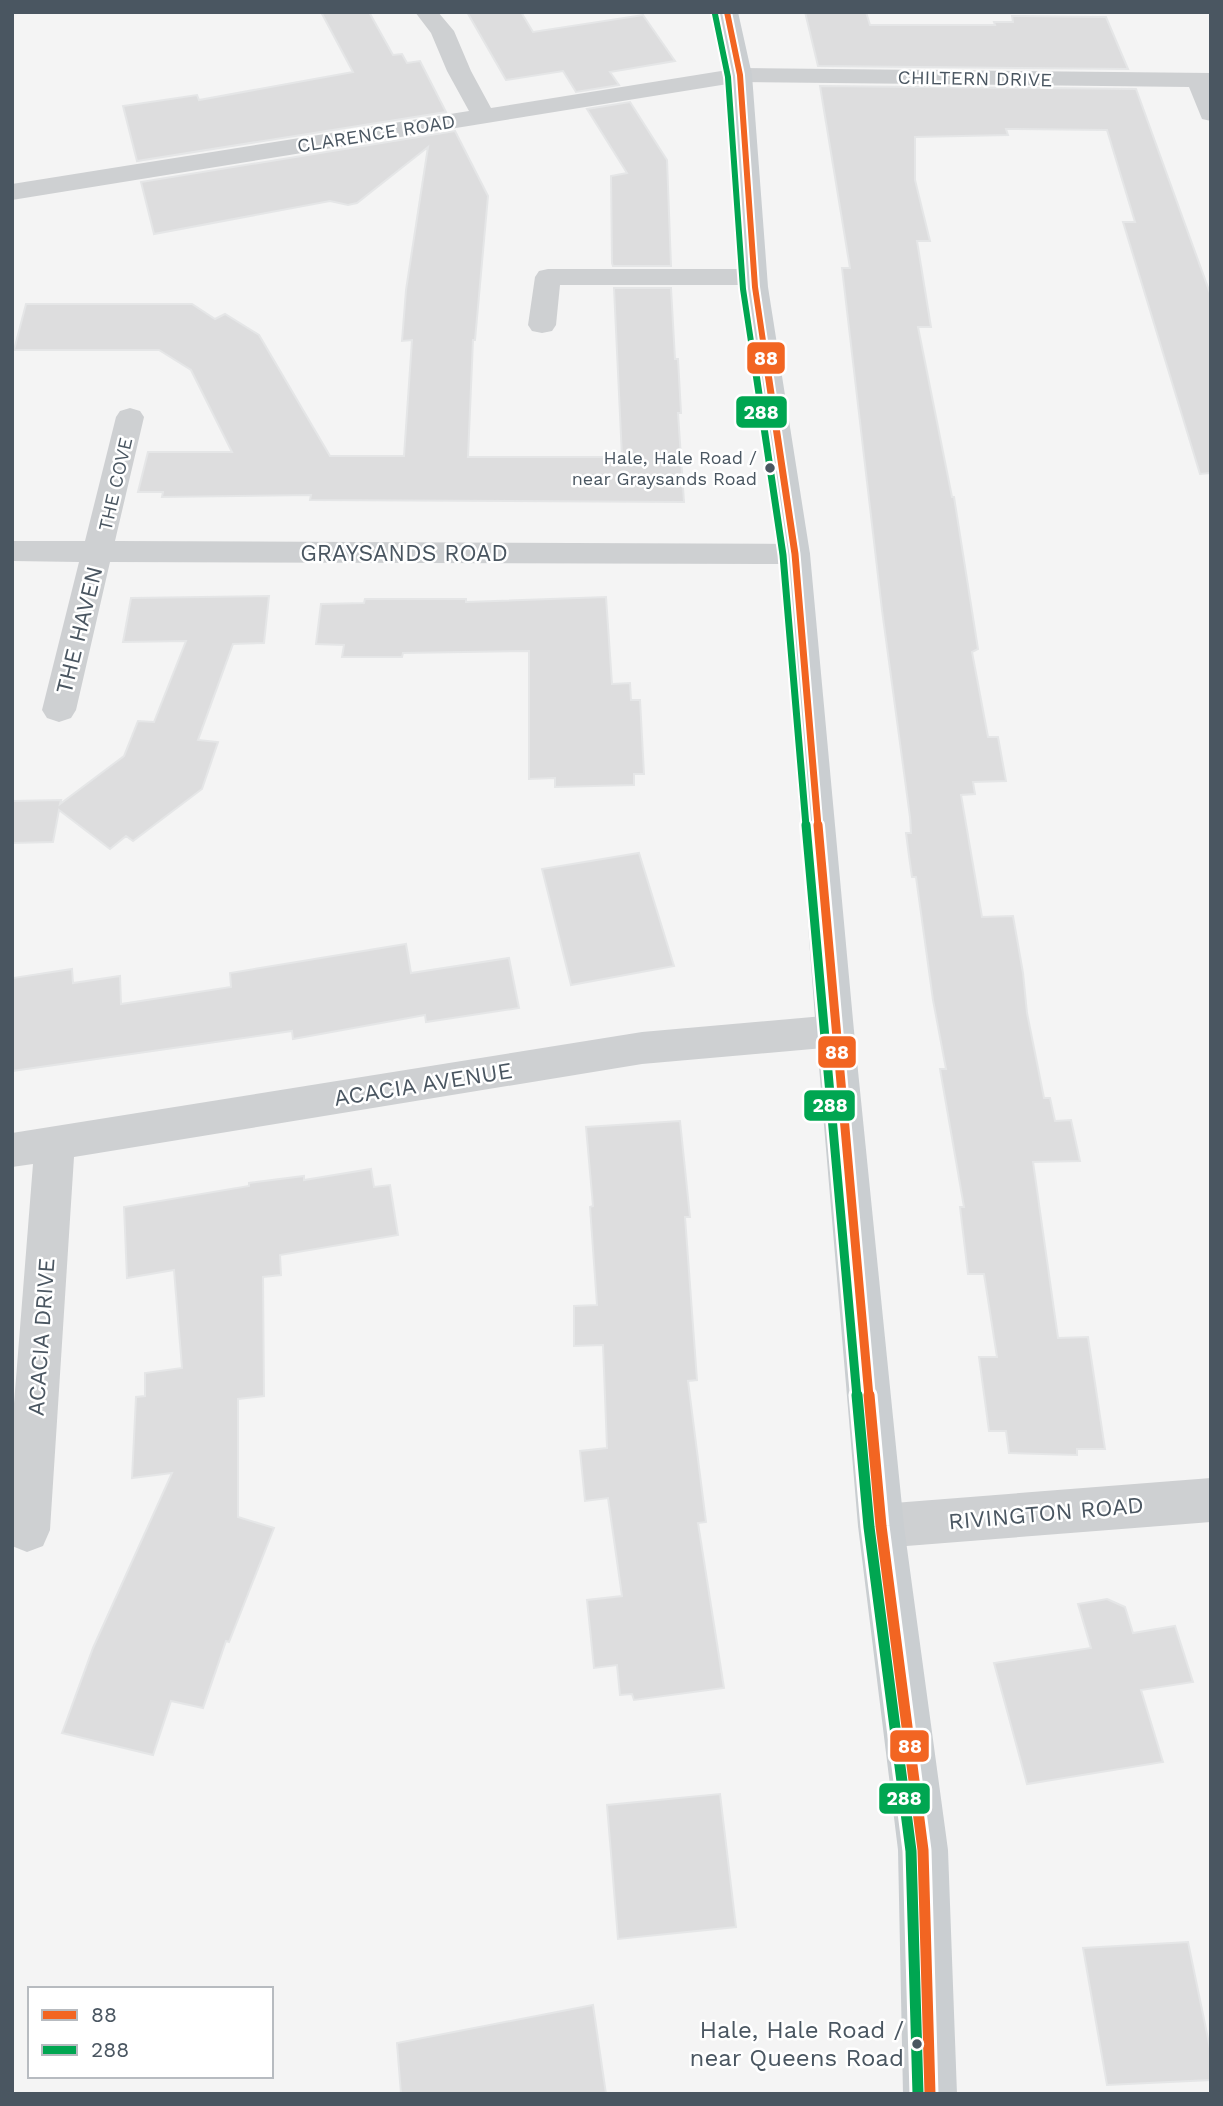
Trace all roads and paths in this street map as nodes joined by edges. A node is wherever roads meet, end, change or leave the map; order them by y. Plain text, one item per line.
1 (426, 12) edge
2 (727, 12) edge
3 (740, 75) junction
4 (1204, 80) edge
5 (1211, 114) edge
6 (484, 116) junction
7 (12, 192) edge
8 (754, 277) junction
9 (542, 324) dead end
10 (130, 417) dead end
11 (12, 551) edge
12 (99, 551) junction
13 (795, 554) junction
14 (59, 710) dead end
15 (835, 1031) junction
16 (55, 1144) junction
17 (12, 1150) edge
18 (1211, 1500) edge
19 (881, 1526) junction
20 (27, 1530) dead end
21 (930, 2094) edge

1 - 6 street
2 - 3 main road
3 - 4 street, CHILTERN DRIVE
3 - 6 street, CLARENCE ROAD
3 - 8 main road
4 - 5 street
6 - 7 street, CLARENCE ROAD
8 - 9 street
8 - 13 main road
10 - 12 street, THE COVE
11 - 12 street, GRAYSANDS ROAD
12 - 13 street, GRAYSANDS ROAD
12 - 14 street, THE HAVEN
13 - 15 main road
15 - 16 street, ACACIA AVENUE
15 - 19 main road
16 - 17 street, ACACIA AVENUE
16 - 20 street, ACACIA DRIVE
18 - 19 street, RIVINGTON ROAD
19 - 21 main road

